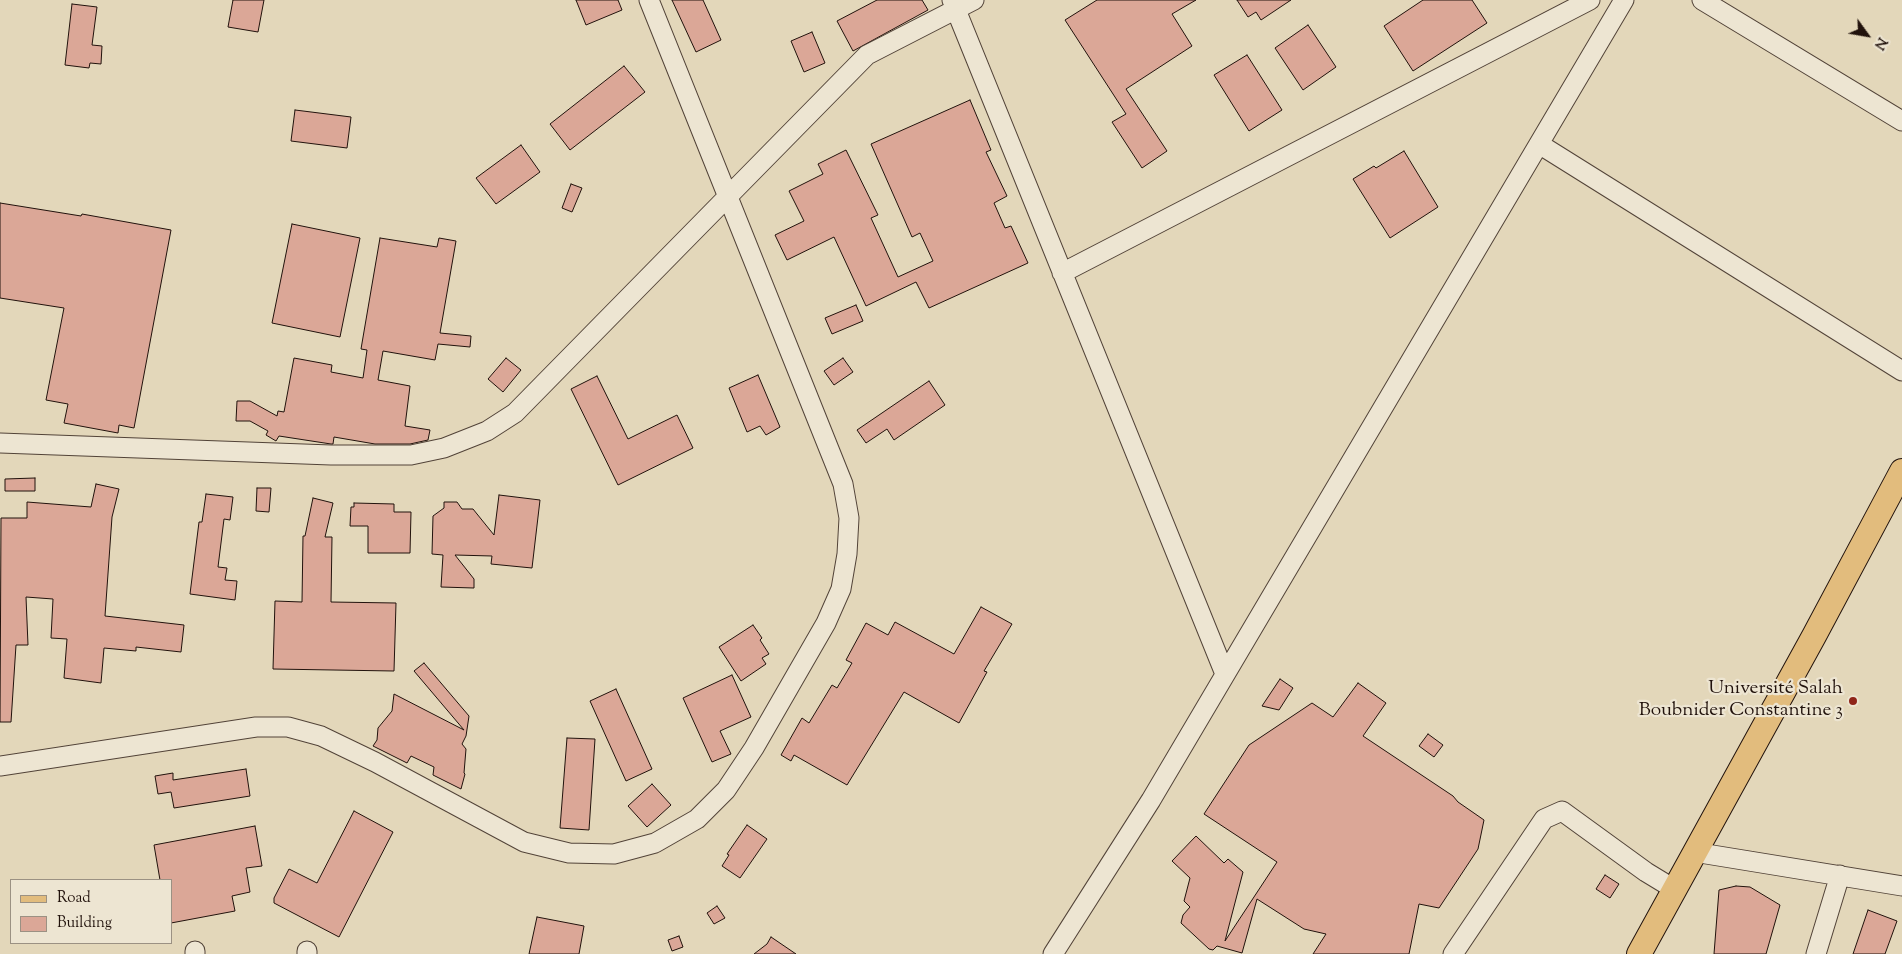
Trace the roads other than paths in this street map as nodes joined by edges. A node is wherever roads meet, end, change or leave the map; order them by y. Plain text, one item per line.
1 (649, 0) edge
2 (974, 0) edge
3 (1590, 0) edge
4 (1624, 0) edge
5 (1702, 0) edge
6 (953, 5) edge
7 (1902, 121) edge
8 (1539, 144) junction
9 (727, 196) junction
10 (1062, 273) junction
11 (1902, 371) edge
12 (0, 443) edge
13 (1902, 471) edge
14 (1225, 674) junction
15 (0, 766) edge
16 (1694, 852) junction
17 (1840, 875) junction
18 (1902, 886) edge
19 (1674, 889) junction
20 (1052, 954) edge
21 (1453, 954) edge
22 (1639, 954) edge
23 (1816, 954) edge

1 - 9 street
2 - 6 street
3 - 10 street
4 - 8 street
5 - 7 street
6 - 9 street
6 - 10 street
8 - 11 street
8 - 14 street
9 - 12 street
9 - 15 street
10 - 14 street
13 - 16 main road
14 - 20 street
16 - 17 street
16 - 19 main road
17 - 18 street
17 - 23 street
19 - 21 street
19 - 22 main road

